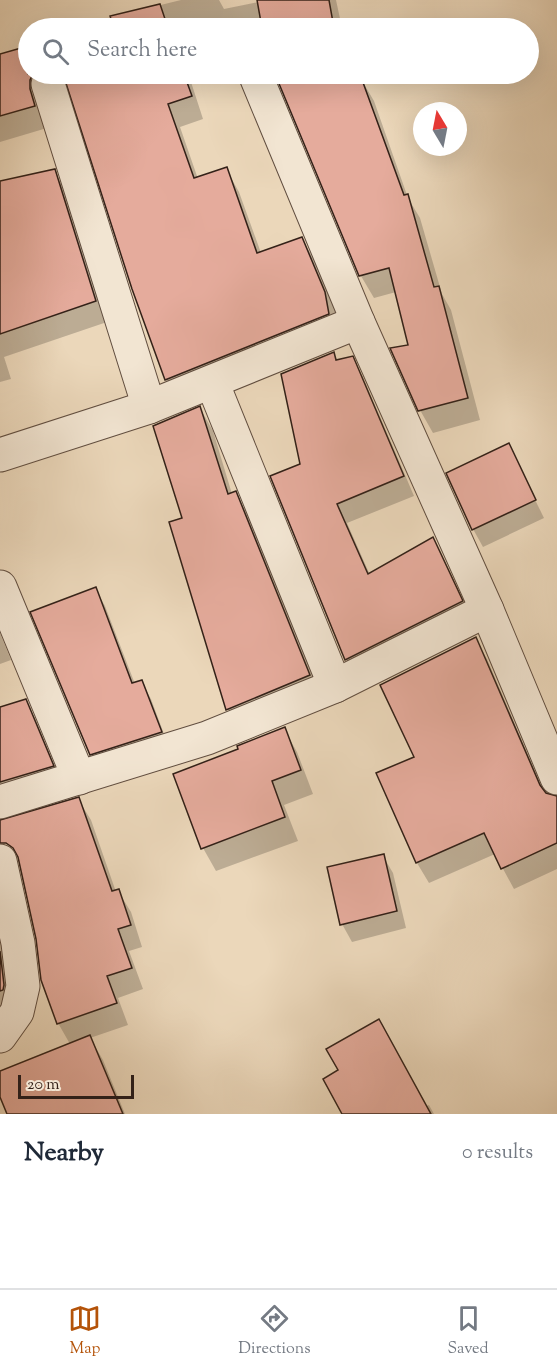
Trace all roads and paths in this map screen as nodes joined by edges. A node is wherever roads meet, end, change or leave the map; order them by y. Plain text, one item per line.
1 (48, 84) dead end
2 (259, 84) edge
3 (358, 322) junction
4 (212, 382) junction
5 (149, 407) junction
6 (0, 455) edge
7 (0, 587) edge
8 (487, 610) junction
9 (335, 686) junction
10 (79, 778) junction
11 (557, 778) edge
12 (0, 802) edge
13 (0, 861) edge
14 (0, 1036) edge

1 - 5 street
2 - 3 street
3 - 4 street
3 - 8 street
4 - 5 street
4 - 9 street
5 - 6 street
7 - 10 street
8 - 9 street
8 - 11 street
9 - 10 street
10 - 12 street
13 - 14 street

